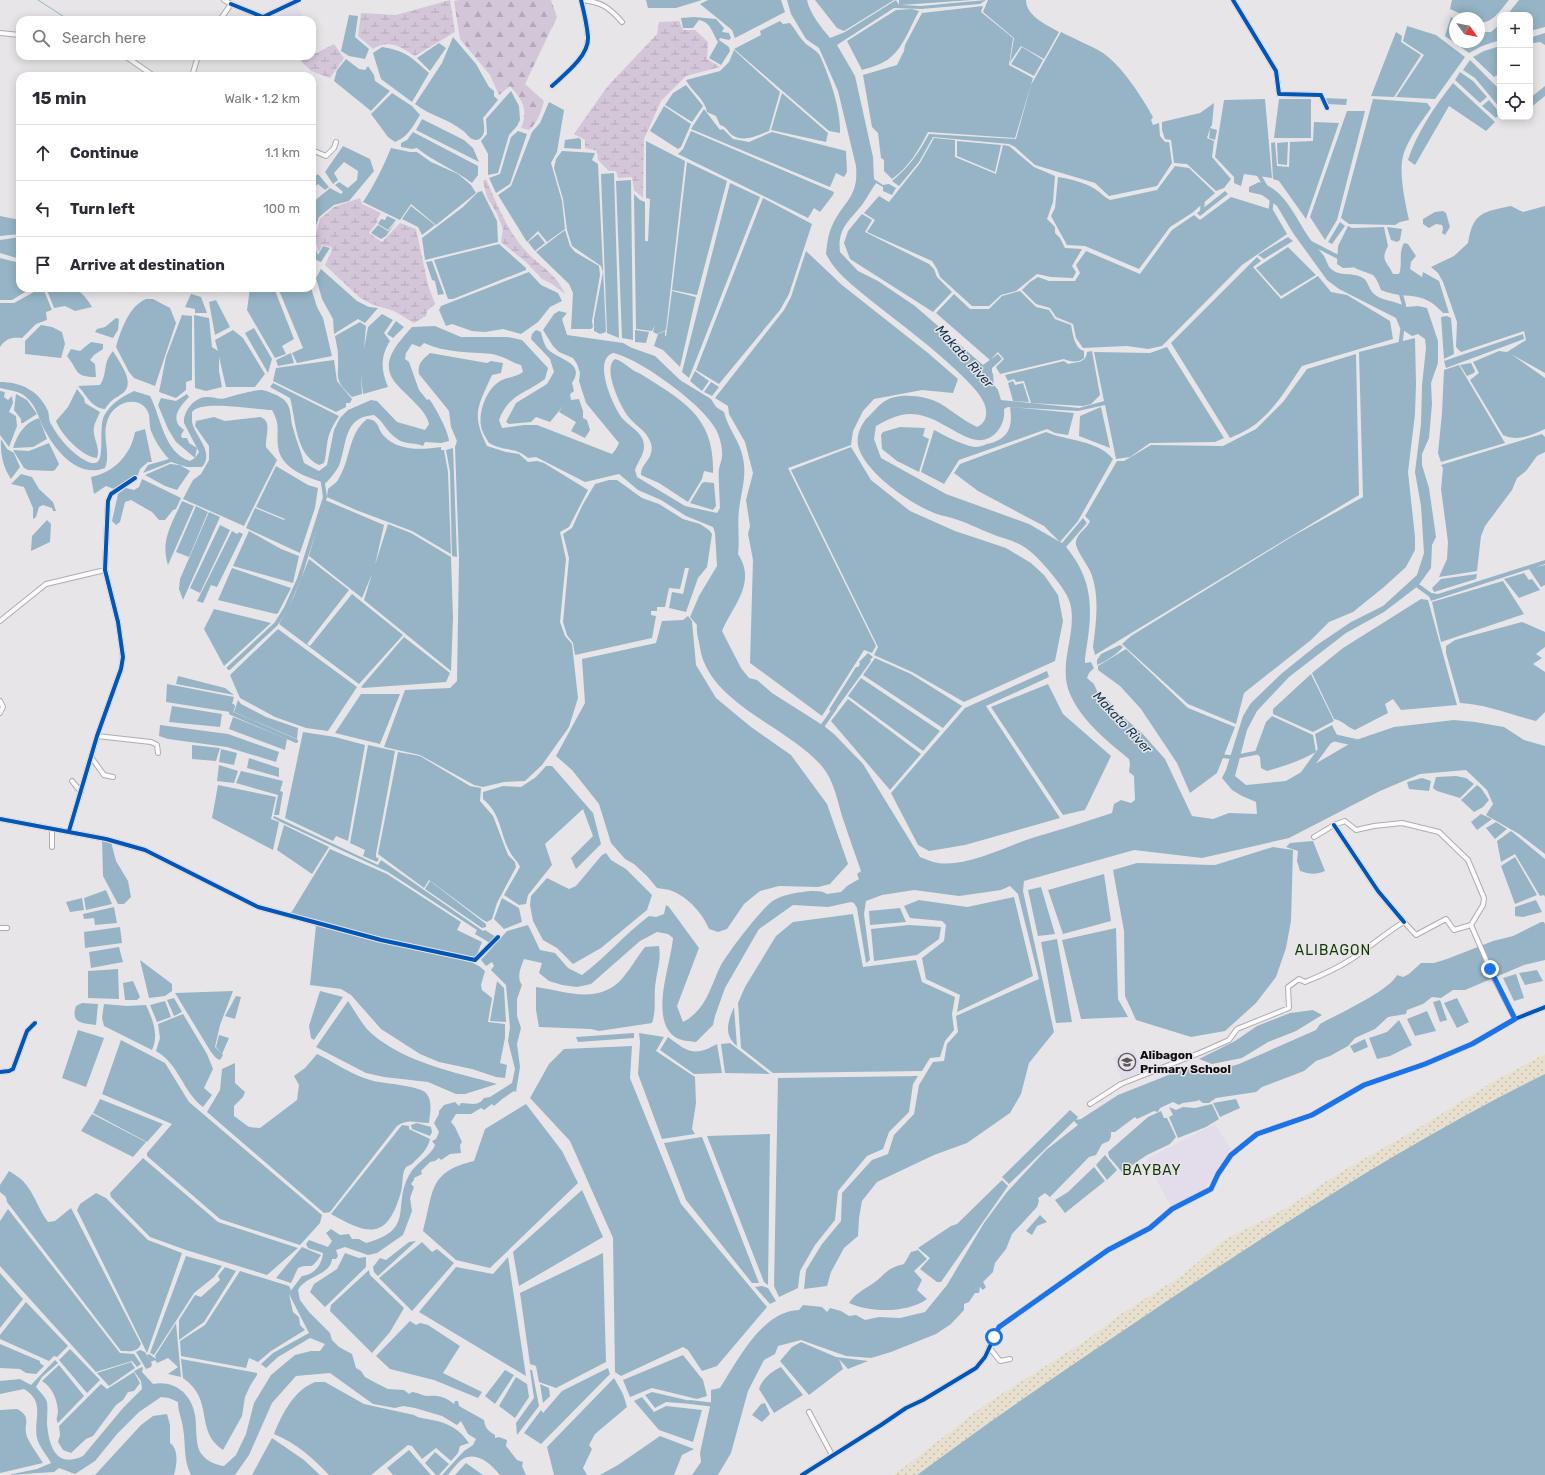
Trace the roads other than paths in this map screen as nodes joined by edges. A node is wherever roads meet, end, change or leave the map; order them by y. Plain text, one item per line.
1 (224, 0) edge
2 (299, 0) edge
3 (581, 0) edge
4 (1233, 0) edge
5 (231, 4) junction
6 (223, 16) edge
7 (261, 16) edge
8 (265, 16) edge
9 (622, 22) dead end
10 (0, 33) edge
11 (16, 35) edge
12 (131, 60) edge
13 (197, 60) edge
14 (148, 72) edge
15 (193, 72) edge
16 (552, 86) dead end
17 (1327, 108) dead end
18 (336, 142) dead end
19 (316, 152) edge
20 (135, 478) dead end
21 (105, 570) junction
22 (0, 620) edge
23 (0, 701) edge
24 (0, 712) edge
25 (97, 736) junction
26 (158, 753) dead end
27 (91, 757) junction
28 (113, 777) dead end
29 (72, 781) dead end
30 (81, 792) junction
31 (0, 819) edge
32 (1334, 825) junction
33 (52, 829) junction
34 (69, 831) junction
35 (1314, 837) dead end
36 (52, 847) dead end
37 (1404, 922) junction
38 (1471, 925) junction
39 (0, 928) edge
40 (7, 928) dead end
41 (498, 937) dead end
42 (1545, 1007) edge
43 (1515, 1019) junction
44 (35, 1024) dead end
45 (0, 1072) edge
46 (1090, 1104) dead end
47 (989, 1347) junction
48 (1010, 1359) dead end
49 (809, 1412) dead end
50 (832, 1455) junction
51 (802, 1475) edge

1 - 5 street
2 - 8 street
3 - 9 street
3 - 16 street
4 - 17 street
5 - 6 street
5 - 7 street
10 - 11 street
12 - 14 street
13 - 15 street
18 - 19 street
20 - 21 street
21 - 22 street
21 - 25 street
23 - 24 street
25 - 26 street
25 - 27 street
27 - 28 street
27 - 30 street
29 - 30 street
30 - 34 street
31 - 33 street
32 - 35 street
32 - 37 street
32 - 38 street
33 - 34 street
33 - 36 street
34 - 41 street
37 - 38 street
37 - 46 street
38 - 43 street
39 - 40 street
42 - 43 street
43 - 47 street
44 - 45 street
47 - 48 street
47 - 50 street
49 - 50 street
50 - 51 street

